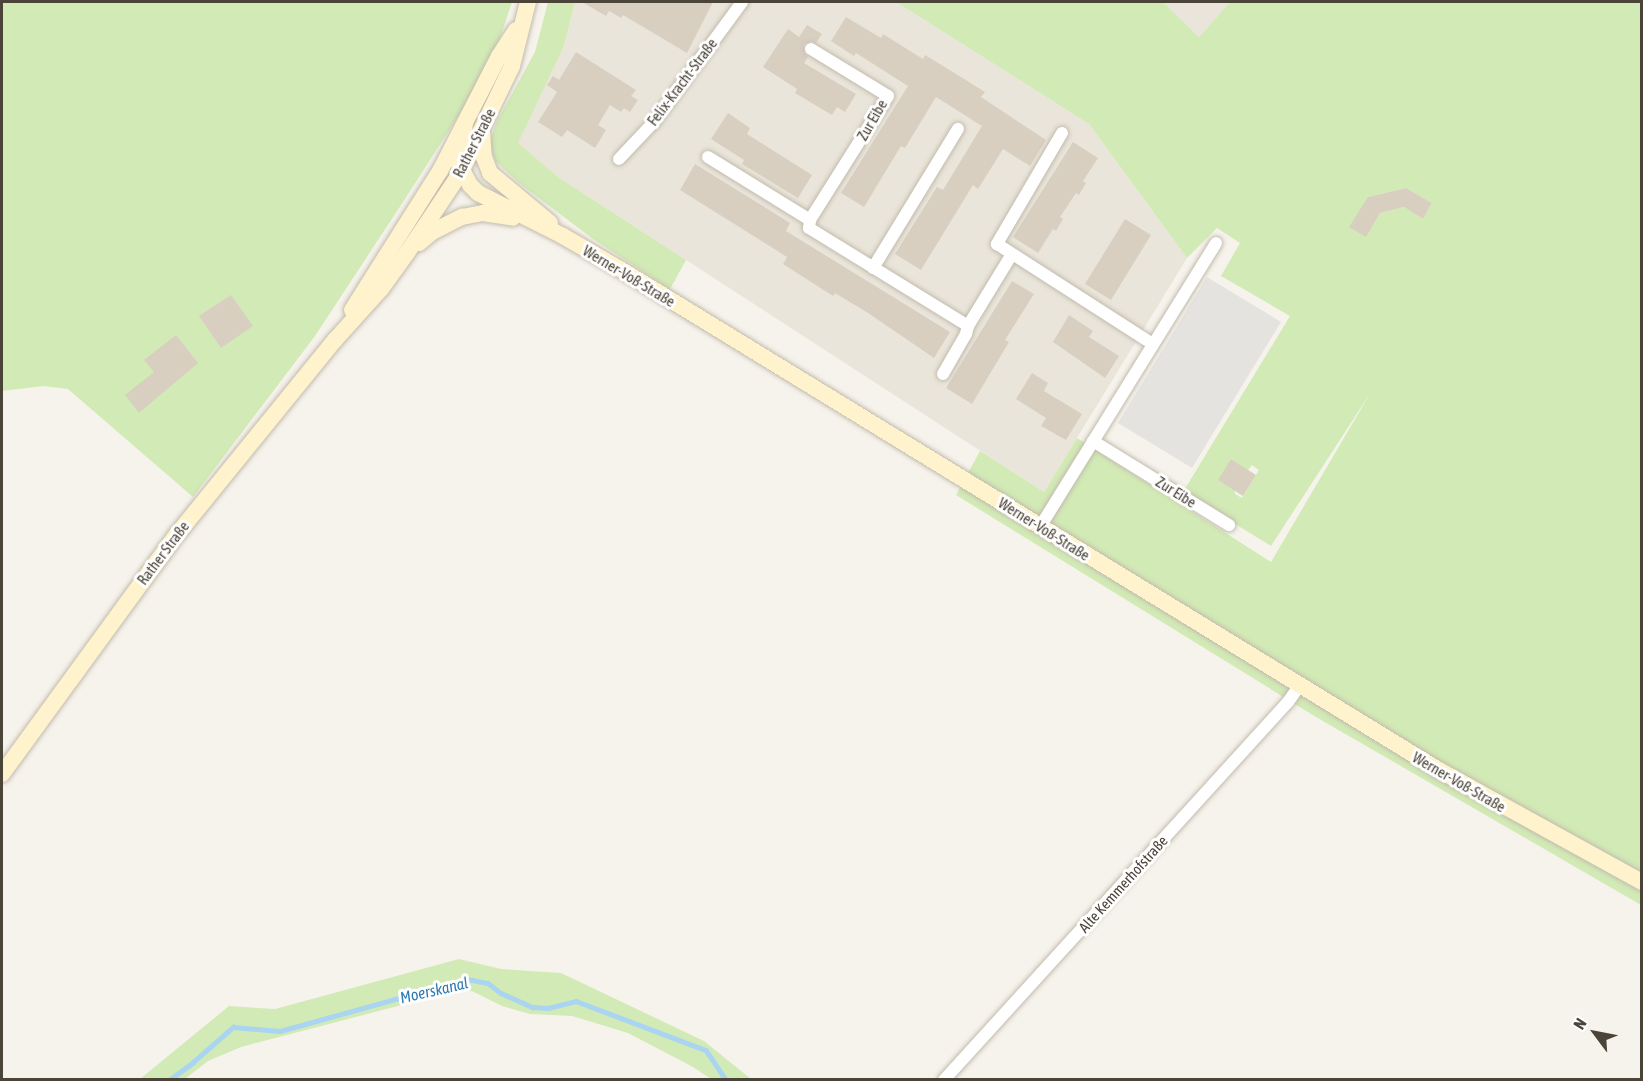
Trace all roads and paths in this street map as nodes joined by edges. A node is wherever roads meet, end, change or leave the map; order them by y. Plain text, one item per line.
1 (528, 2) edge
2 (742, 2) edge
3 (520, 24) junction
4 (811, 49) dead end
5 (465, 123) junction
6 (483, 125) junction
7 (958, 129) dead end
8 (1062, 134) dead end
9 (708, 156) dead end
10 (619, 159) dead end
11 (462, 166) junction
12 (440, 171) junction
13 (490, 173) junction
14 (810, 220) junction
15 (563, 236) junction
16 (1216, 243) dead end
17 (407, 253) junction
18 (1012, 254) junction
19 (873, 268) junction
20 (968, 326) junction
21 (335, 340) junction
22 (1154, 344) junction
23 (943, 374) dead end
24 (1093, 441) junction
25 (1229, 525) dead end
26 (1040, 527) junction
27 (1299, 686) junction
28 (2, 774) edge
29 (1641, 882) edge
30 (944, 1080) edge

1 - 3 main road, Rather Straße
2 - 10 street, Felix-Kracht-Straße
3 - 5 main road, Rather Straße
3 - 6 main road, Rather Straße
4 - 14 street, Zur Eibe
5 - 11 main road
5 - 12 main road, Rather Straße
6 - 11 main road, Rather Straße
6 - 13 main road
7 - 19 street
8 - 18 street
9 - 14 street
11 - 12 main road, Rather Straße
11 - 13 main road
11 - 15 main road, Werner-Voß-Straße
11 - 17 main road, Rather Straße
12 - 21 main road, Rather Straße
13 - 15 main road
14 - 19 street
15 - 17 main road, Rather Straße
15 - 26 main road, Werner-Voß-Straße
16 - 22 street
17 - 21 main road, Rather Straße
18 - 20 street
18 - 22 street
19 - 20 street
20 - 23 street
21 - 28 main road, Rather Straße
22 - 24 street
24 - 25 street, Zur Eibe
24 - 26 street
26 - 27 main road, Werner-Voß-Straße
27 - 29 main road, Werner-Voß-Straße
27 - 30 street, Alte Kemmerhofstraße

